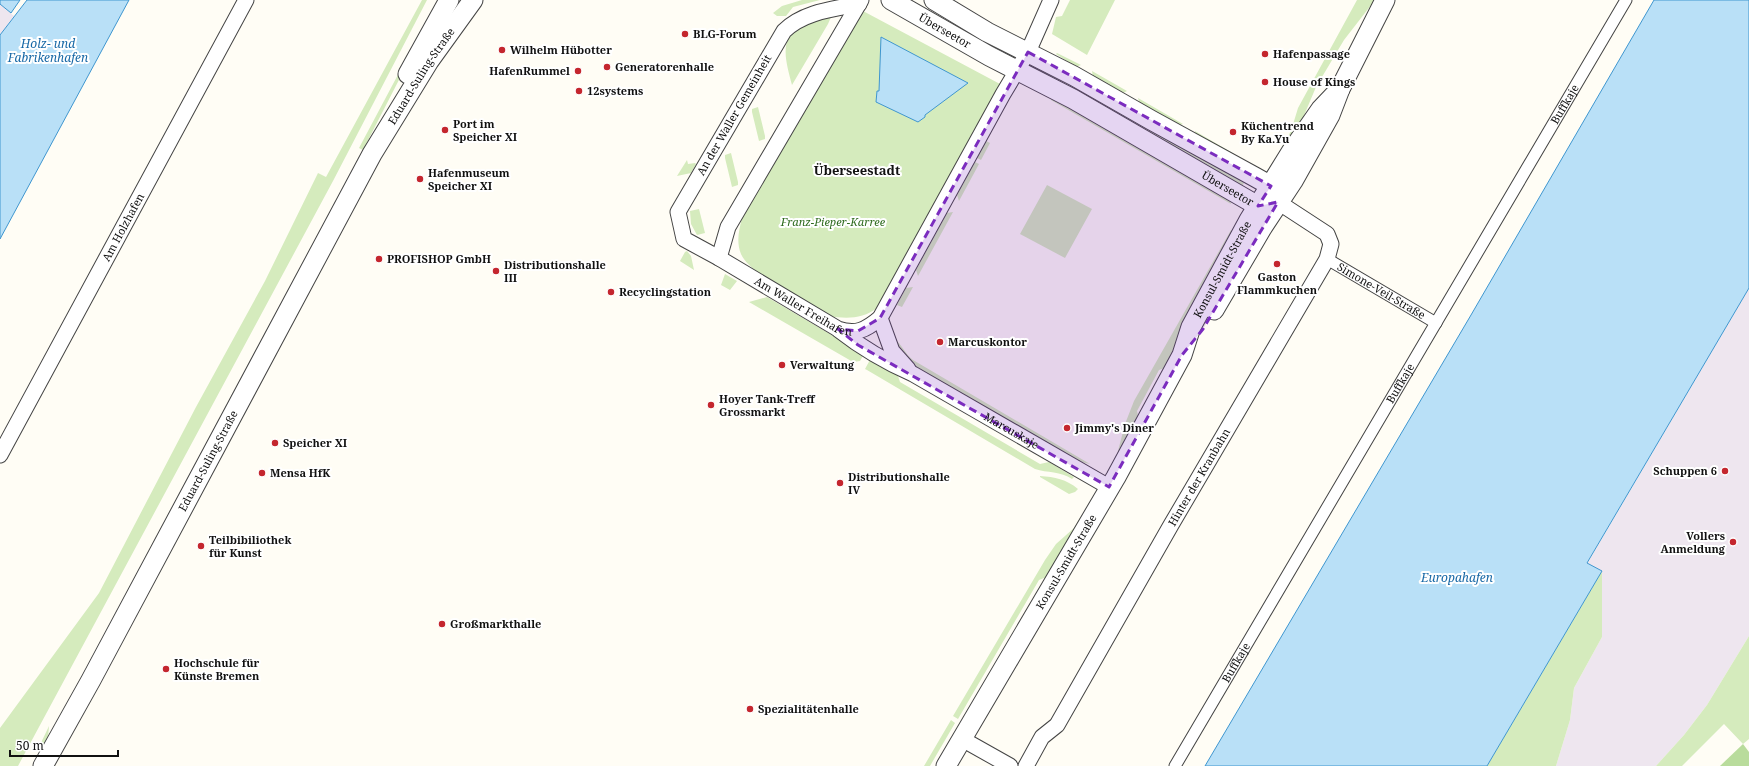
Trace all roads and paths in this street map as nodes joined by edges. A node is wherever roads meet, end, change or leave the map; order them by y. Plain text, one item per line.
1 (246, 0) edge
2 (449, 0) edge
3 (473, 0) edge
4 (891, 0) edge
5 (934, 0) edge
6 (1051, 0) edge
7 (1385, 0) edge
8 (1626, 0) edge
9 (860, 2) edge
10 (1028, 52) junction
11 (1017, 70) junction
12 (372, 154) junction
13 (1275, 194) junction
14 (1258, 206) junction
15 (719, 258) junction
16 (1327, 259) junction
17 (880, 318) junction
18 (1436, 323) junction
19 (838, 329) junction
20 (1182, 356) junction
21 (913, 374) junction
22 (0, 455) edge
23 (1109, 488) junction
24 (962, 738) junction
25 (43, 766) edge
26 (946, 766) edge
27 (1010, 766) edge
28 (1026, 766) edge
29 (1175, 766) edge

1 - 22 street, Am Holzhafen
2 - 12 street, Eduard-Suling-Straße
3 - 12 street, Eduard-Suling-Straße
4 - 11 street, Überseetor
5 - 10 street, Überseetor
6 - 10 street, Am Waller Freihafen
7 - 13 street, Konsul-Smidt-Straße
8 - 18 street, Buffkaje
9 - 15 street
9 - 15 street, An der Waller Gemeinheit
10 - 11 street, Am Waller Freihafen
10 - 13 street, Überseetor
11 - 14 street, Überseetor
11 - 17 street, Am Waller Freihafen
12 - 25 street, Eduard-Suling-Straße
13 - 14 street, Überseetor
13 - 16 street, Hinter der Kranbahn
13 - 20 street, Konsul-Smidt-Straße
14 - 20 street, Konsul-Smidt-Straße
15 - 19 street, Am Waller Freihafen
16 - 18 street, Simone-Veil-Straße
16 - 28 street, Hinter der Kranbahn
17 - 19 street, Am Waller Freihafen
17 - 21 street, Marcuskaje
18 - 29 street, Buffkaje
19 - 21 street, Marcuskaje
20 - 23 street, Konsul-Smidt-Straße
21 - 23 street, Marcuskaje
23 - 24 street, Konsul-Smidt-Straße
24 - 26 street, Konsul-Smidt-Straße
24 - 27 street

